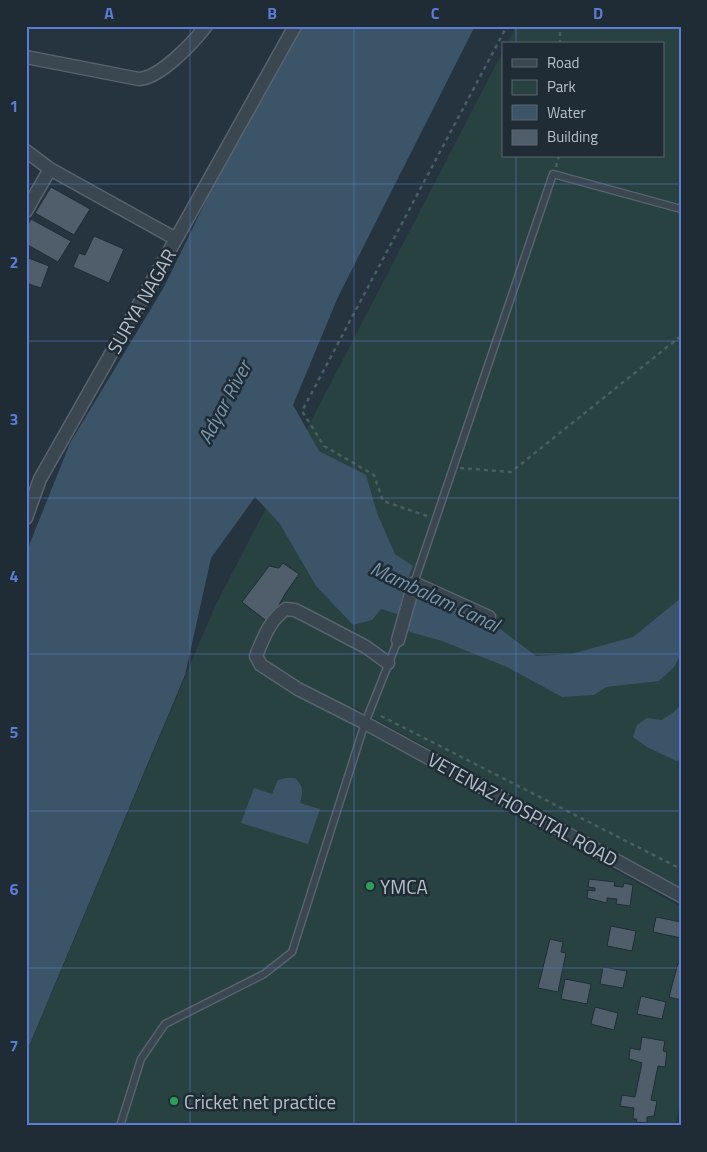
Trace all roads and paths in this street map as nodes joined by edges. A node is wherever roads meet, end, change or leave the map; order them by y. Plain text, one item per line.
1 (206, 26) edge
2 (294, 26) edge
3 (506, 26) edge
4 (560, 26) edge
5 (560, 42) edge
6 (26, 57) edge
7 (26, 151) edge
8 (50, 169) junction
9 (681, 209) edge
10 (26, 212) edge
11 (176, 239) junction
12 (681, 336) edge
13 (453, 468) junction
14 (26, 518) edge
15 (435, 519) junction
16 (414, 583) junction
17 (489, 617) dead end
18 (398, 640) joint
19 (388, 663) junction
20 (368, 717) junction
21 (681, 868) edge
22 (681, 896) edge
23 (120, 1126) edge

1 - 6 street
2 - 11 street
3 - 15 path
4 - 5 path
7 - 8 street, SURYA NAGAR
8 - 10 street
8 - 11 street, SURYA NAGAR
9 - 13 lane
11 - 14 street, SURYA NAGAR
12 - 13 path
13 - 15 lane
15 - 16 lane
16 - 17 street
16 - 18 street
18 - 19 lane
19 - 20 lane
19 - 20 street, VETENAZ HOSPITAL ROAD
20 - 21 path
20 - 22 street, VETENAZ HOSPITAL ROAD
20 - 23 lane

